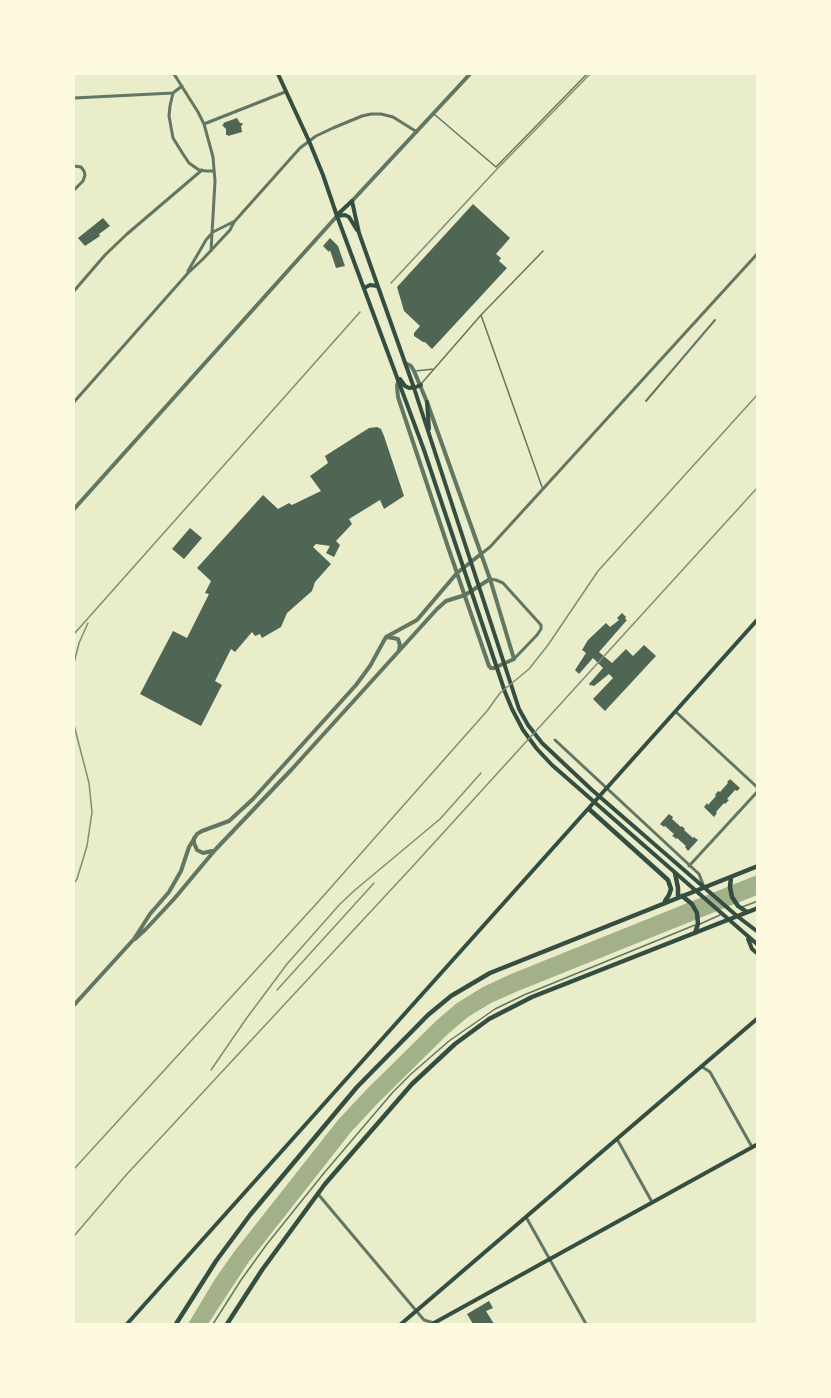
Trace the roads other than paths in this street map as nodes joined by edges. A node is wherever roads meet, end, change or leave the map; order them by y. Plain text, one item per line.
1 (174, 74) edge
2 (278, 74) edge
3 (470, 74) edge
4 (586, 74) edge
5 (182, 86) junction
6 (287, 91) junction
7 (173, 93) junction
8 (74, 98) edge
9 (434, 113) junction
10 (204, 124) junction
11 (417, 132) junction
12 (309, 141) junction
13 (74, 166) edge
14 (202, 170) junction
15 (215, 171) junction
16 (74, 190) edge
17 (352, 201) junction
18 (337, 216) junction
19 (234, 222) junction
20 (213, 232) junction
21 (359, 233) junction
22 (211, 251) junction
23 (543, 251) dead end
24 (758, 253) edge
25 (188, 273) junction
26 (378, 286) junction
27 (364, 288) junction
28 (74, 291) edge
29 (482, 315) junction
30 (715, 320) dead end
31 (405, 363) junction
32 (435, 369) junction
33 (414, 371) junction
34 (396, 374) junction
35 (398, 381) junction
36 (421, 385) junction
37 (414, 388) junction
38 (646, 401) dead end
39 (74, 402) edge
40 (427, 402) junction
41 (430, 436) junction
42 (543, 489) junction
43 (74, 509) edge
44 (481, 554) junction
45 (457, 573) junction
46 (490, 579) junction
47 (465, 595) junction
48 (757, 621) edge
49 (386, 637) junction
50 (399, 650) junction
51 (514, 659) junction
52 (675, 711) junction
53 (555, 740) dead end
54 (606, 789) junction
55 (758, 790) edge
56 (589, 809) junction
57 (194, 838) junction
58 (215, 850) junction
59 (689, 866) junction
60 (758, 867) edge
61 (675, 873) junction
62 (731, 877) junction
63 (704, 887) junction
64 (696, 891) junction
65 (680, 897) junction
66 (758, 901) edge
67 (662, 904) junction
68 (758, 908) edge
69 (747, 912) junction
70 (737, 916) junction
71 (727, 920) junction
72 (758, 932) edge
73 (695, 933) junction
74 (746, 936) junction
75 (134, 939) junction
76 (758, 945) edge
77 (758, 954) edge
78 (74, 1005) edge
79 (758, 1018) edge
80 (701, 1066) junction
81 (617, 1139) junction
82 (758, 1144) edge
83 (752, 1147) junction
84 (318, 1194) junction
85 (652, 1202) junction
86 (526, 1217) junction
87 (550, 1259) junction
88 (417, 1311) junction
89 (128, 1324) edge
90 (176, 1324) edge
91 (213, 1324) edge
92 (227, 1324) edge
93 (401, 1324) edge
94 (433, 1324) edge
95 (586, 1324) edge

1 - 5 street
2 - 6 main road
3 - 9 street
4 - 9 lane
5 - 7 street
5 - 10 street
6 - 10 street
6 - 12 main road
7 - 8 street
7 - 14 street
9 - 11 street
10 - 15 street
11 - 12 street
11 - 17 street
12 - 18 main road
12 - 19 street
13 - 16 street
14 - 15 street
14 - 28 street
15 - 20 street
17 - 18 main road
17 - 21 main road
18 - 21 main road
18 - 27 main road
18 - 43 street
19 - 20 street
19 - 22 street
20 - 22 street
20 - 25 street
21 - 26 main road
22 - 25 street
23 - 29 lane
24 - 42 street
25 - 39 street
26 - 27 main road
26 - 31 main road
27 - 34 main road
29 - 32 lane
29 - 42 lane
30 - 38 street
31 - 33 street
31 - 37 main road
32 - 33 lane
32 - 36 lane
33 - 36 street
34 - 35 main road
34 - 37 main road
35 - 45 street
35 - 61 main road
36 - 37 main road
36 - 40 street
37 - 41 main road
40 - 41 main road
40 - 44 street
41 - 63 main road
42 - 44 street
44 - 45 street
44 - 46 street
45 - 47 street
45 - 49 street
46 - 47 street
46 - 51 street
46 - 51 street
47 - 50 street
47 - 51 street
48 - 52 main road
49 - 50 street
49 - 57 street
50 - 58 street
52 - 54 main road
52 - 55 street
53 - 54 street
54 - 56 main road
54 - 59 street
55 - 59 street
56 - 67 highway
56 - 89 main road
57 - 58 street
57 - 75 street
58 - 75 street
59 - 63 street
60 - 62 highway
61 - 64 main road
61 - 65 highway
62 - 63 highway
62 - 69 highway
63 - 64 highway
63 - 70 main road
64 - 65 highway
64 - 71 main road
65 - 67 highway
65 - 73 highway
66 - 91 lane
67 - 90 highway
68 - 69 highway
69 - 70 highway
70 - 71 highway
70 - 72 main road
71 - 73 highway
71 - 74 main road
73 - 84 highway
74 - 76 main road
74 - 77 main road
75 - 78 street
79 - 80 main road
80 - 81 main road
80 - 83 street
81 - 85 street
81 - 86 main road
82 - 83 main road
83 - 85 main road
84 - 88 street
84 - 92 highway
85 - 87 main road
86 - 87 street
86 - 88 main road
87 - 94 main road
87 - 95 street
88 - 93 main road
88 - 94 street

